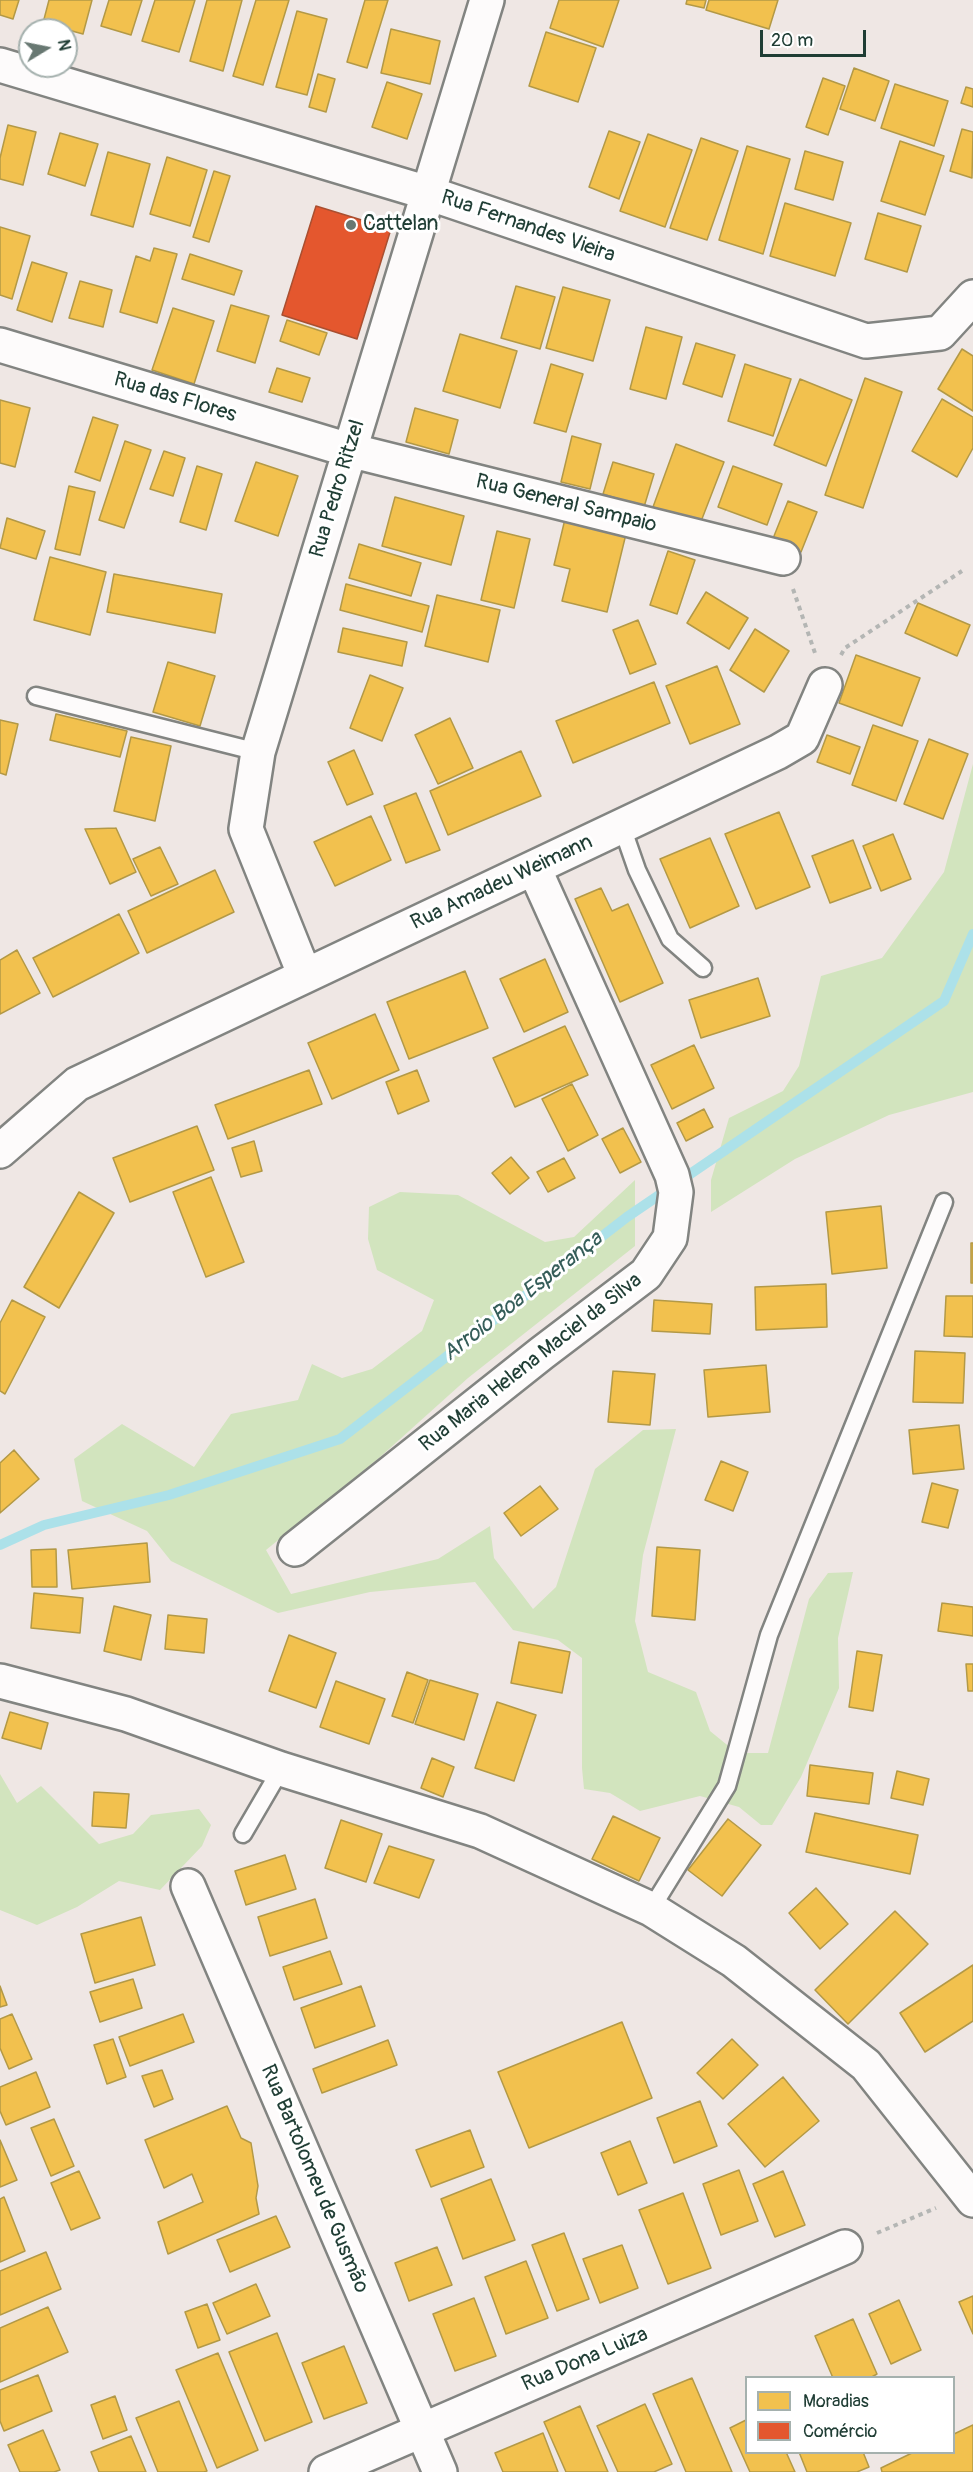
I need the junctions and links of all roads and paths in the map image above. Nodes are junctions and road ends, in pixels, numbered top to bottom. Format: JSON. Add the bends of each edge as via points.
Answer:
{"nodes":[{"id":1,"x":487,"y":0,"type":"edge"},
{"id":2,"x":0,"y":65,"type":"edge"},
{"id":3,"x":428,"y":194,"type":"junction"},
{"id":4,"x":973,"y":297,"type":"edge"},
{"id":5,"x":0,"y":345,"type":"edge"},
{"id":6,"x":349,"y":450,"type":"junction"},
{"id":7,"x":783,"y":558,"type":"joint"},
{"id":8,"x":962,"y":571,"type":"dead end"},
{"id":9,"x":825,"y":685,"type":"junction"},
{"id":10,"x":36,"y":696,"type":"dead end"},
{"id":11,"x":258,"y":752,"type":"junction"},
{"id":12,"x":622,"y":826,"type":"junction"},
{"id":13,"x":534,"y":868,"type":"junction"},
{"id":14,"x":703,"y":968,"type":"dead end"},
{"id":15,"x":305,"y":976,"type":"junction"},
{"id":16,"x":0,"y":1151,"type":"edge"},
{"id":17,"x":944,"y":1202,"type":"dead end"},
{"id":18,"x":295,"y":1549,"type":"dead end"},
{"id":19,"x":0,"y":1681,"type":"edge"},
{"id":20,"x":281,"y":1769,"type":"junction"},
{"id":21,"x":243,"y":1834,"type":"dead end"},
{"id":22,"x":188,"y":1886,"type":"dead end"},
{"id":23,"x":651,"y":1909,"type":"junction"},
{"id":24,"x":971,"y":2196,"type":"edge"},
{"id":25,"x":845,"y":2247,"type":"joint"},
{"id":26,"x":422,"y":2431,"type":"junction"},
{"id":27,"x":326,"y":2472,"type":"edge"},
{"id":28,"x":440,"y":2472,"type":"edge"}],
"edges":[{"from":1,"to":3,"type":"street","name":"Rua Pedro Ritzel"},
{"from":2,"to":3,"type":"street","name":"Rua Fernandes Vieira"},
{"from":3,"to":4,"type":"street","name":"Rua Fernandes Vieira","via":[[866,341],[940,333]]},
{"from":3,"to":6,"type":"street","name":"Rua Pedro Ritzel"},
{"from":5,"to":6,"type":"street","name":"Rua das Flores"},
{"from":6,"to":7,"type":"street","name":"Rua General Sampaio"},
{"from":6,"to":11,"type":"street","name":"Rua Pedro Ritzel"},
{"from":7,"to":9,"type":"path"},
{"from":8,"to":9,"type":"path","via":[[845,648]]},
{"from":9,"to":12,"type":"street","name":"Rua Amadeu Weimann","via":[[802,738]]},
{"from":10,"to":11,"type":"lane"},
{"from":11,"to":15,"type":"street","name":"Rua Pedro Ritzel","via":[[246,829]]},
{"from":12,"to":13,"type":"street","name":"Rua Amadeu Weimann"},
{"from":12,"to":14,"type":"lane","via":[[637,870],[670,939]]},
{"from":13,"to":15,"type":"street","name":"Rua Amadeu Weimann"},
{"from":13,"to":18,"type":"street","name":"Rua Maria Helena Maciel da Silva","via":[[674,1183],[670,1238],[646,1274]]},
{"from":15,"to":16,"type":"street","name":"Rua Amadeu Weimann","via":[[77,1084]]},
{"from":17,"to":23,"type":"lane","via":[[769,1635],[727,1786]]},
{"from":19,"to":20,"type":"street","via":[[126,1714]]},
{"from":20,"to":21,"type":"lane"},
{"from":20,"to":23,"type":"street","via":[[480,1831]]},
{"from":22,"to":26,"type":"street","name":"Rua Bartolomeu de Gusmão"},
{"from":23,"to":24,"type":"street","via":[[734,1961],[866,2065]]},
{"from":24,"to":25,"type":"path"},
{"from":25,"to":26,"type":"street","name":"Rua Dona Luiza"},
{"from":26,"to":27,"type":"street","name":"Rua Dona Luiza"},
{"from":26,"to":28,"type":"street","name":"Rua Bartolomeu de Gusmão"}]}
